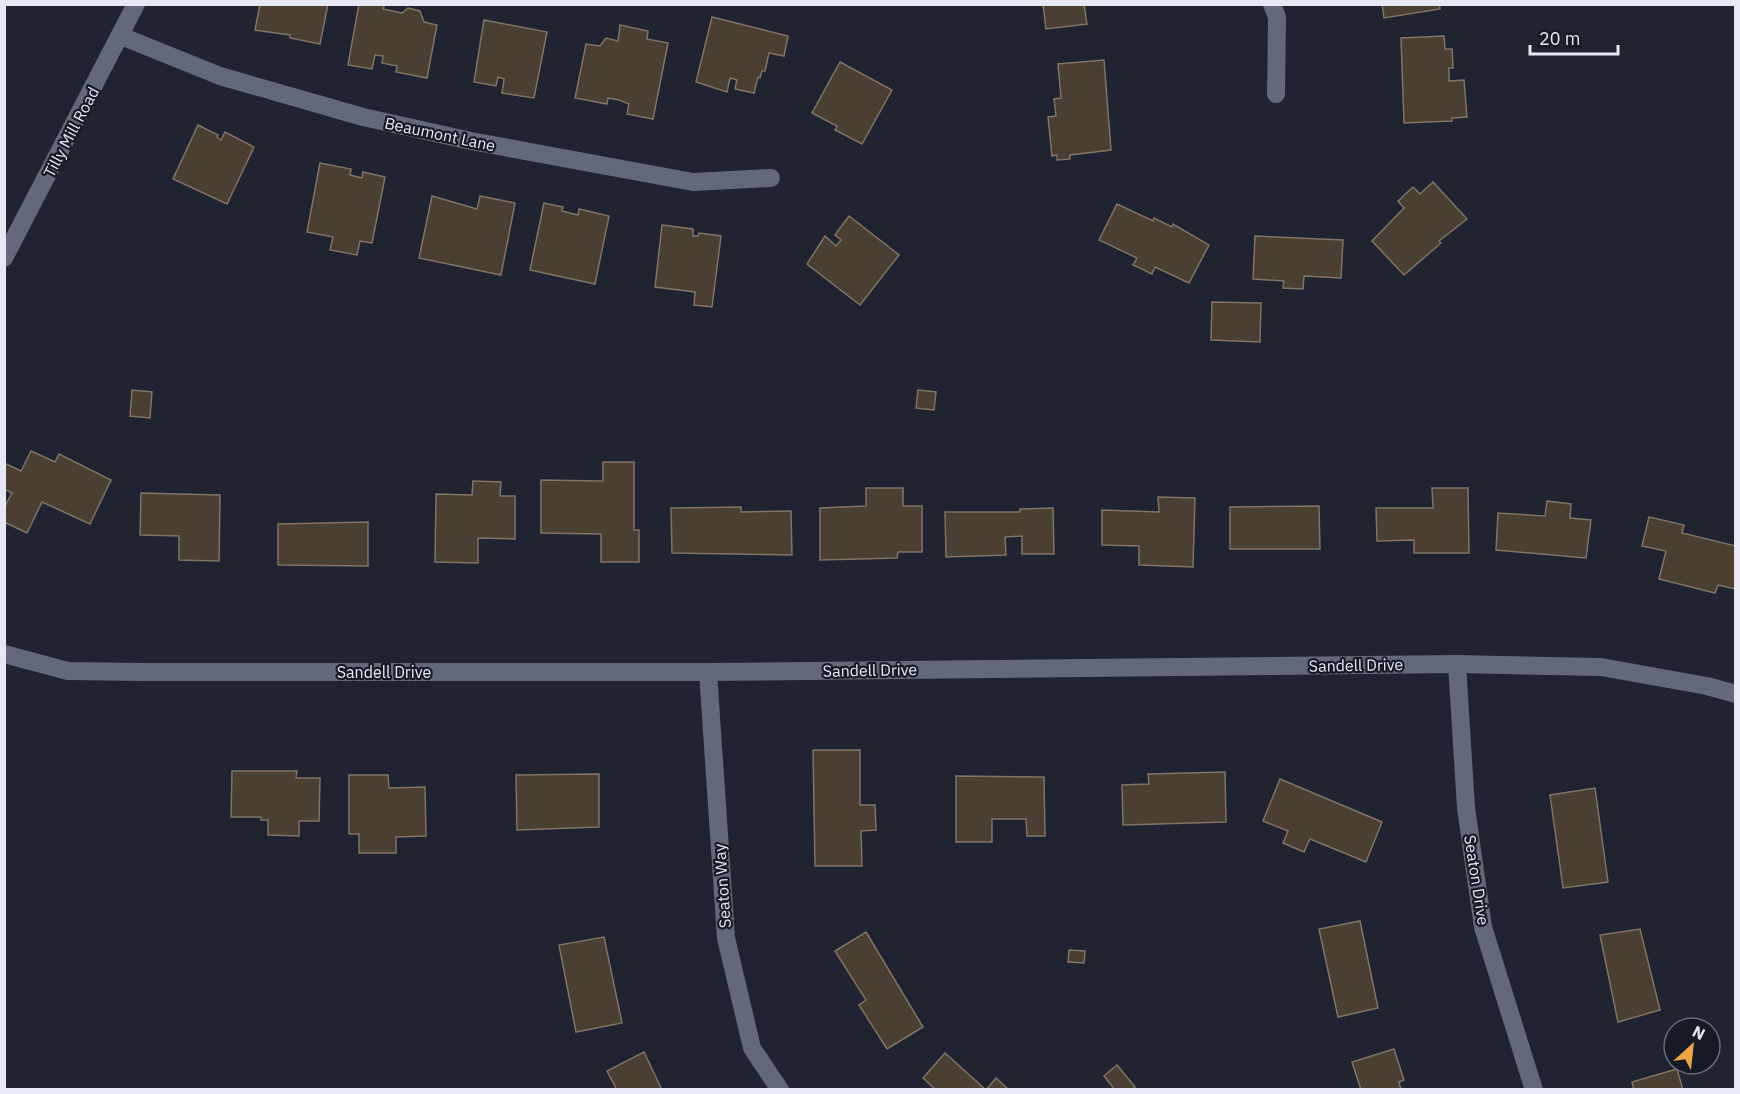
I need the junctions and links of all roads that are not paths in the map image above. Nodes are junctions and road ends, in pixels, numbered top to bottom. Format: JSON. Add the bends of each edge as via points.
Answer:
{"nodes":[{"id":1,"x":136,"y":4,"type":"edge"},
{"id":2,"x":1272,"y":4,"type":"edge"},
{"id":3,"x":121,"y":36,"type":"junction"},
{"id":4,"x":1276,"y":94,"type":"dead end"},
{"id":5,"x":771,"y":178,"type":"dead end"},
{"id":6,"x":4,"y":258,"type":"edge"},
{"id":7,"x":4,"y":654,"type":"edge"},
{"id":8,"x":1456,"y":664,"type":"junction"},
{"id":9,"x":708,"y":672,"type":"junction"},
{"id":10,"x":1736,"y":694,"type":"edge"},
{"id":11,"x":780,"y":1089,"type":"edge"},
{"id":12,"x":1534,"y":1089,"type":"edge"}],
"edges":[{"from":1,"to":3,"type":"street","name":"Tilly Mill Road"},
{"from":2,"to":4,"type":"street","via":[[1277,17]]},
{"from":3,"to":5,"type":"street","name":"Beaumont Lane","via":[[231,79],[363,117],[471,141],[693,182]]},
{"from":3,"to":6,"type":"street","name":"Tilly Mill Road"},
{"from":7,"to":9,"type":"street","name":"Sandell Drive","via":[[68,671]]},
{"from":8,"to":9,"type":"street","name":"Sandell Drive"},
{"from":8,"to":10,"type":"street","name":"Sandell Drive","via":[[1601,667]]},
{"from":8,"to":12,"type":"street","name":"Seaton Drive","via":[[1466,808],[1483,927]]},
{"from":9,"to":11,"type":"street","name":"Seaton Way","via":[[726,938],[752,1047]]}]}
